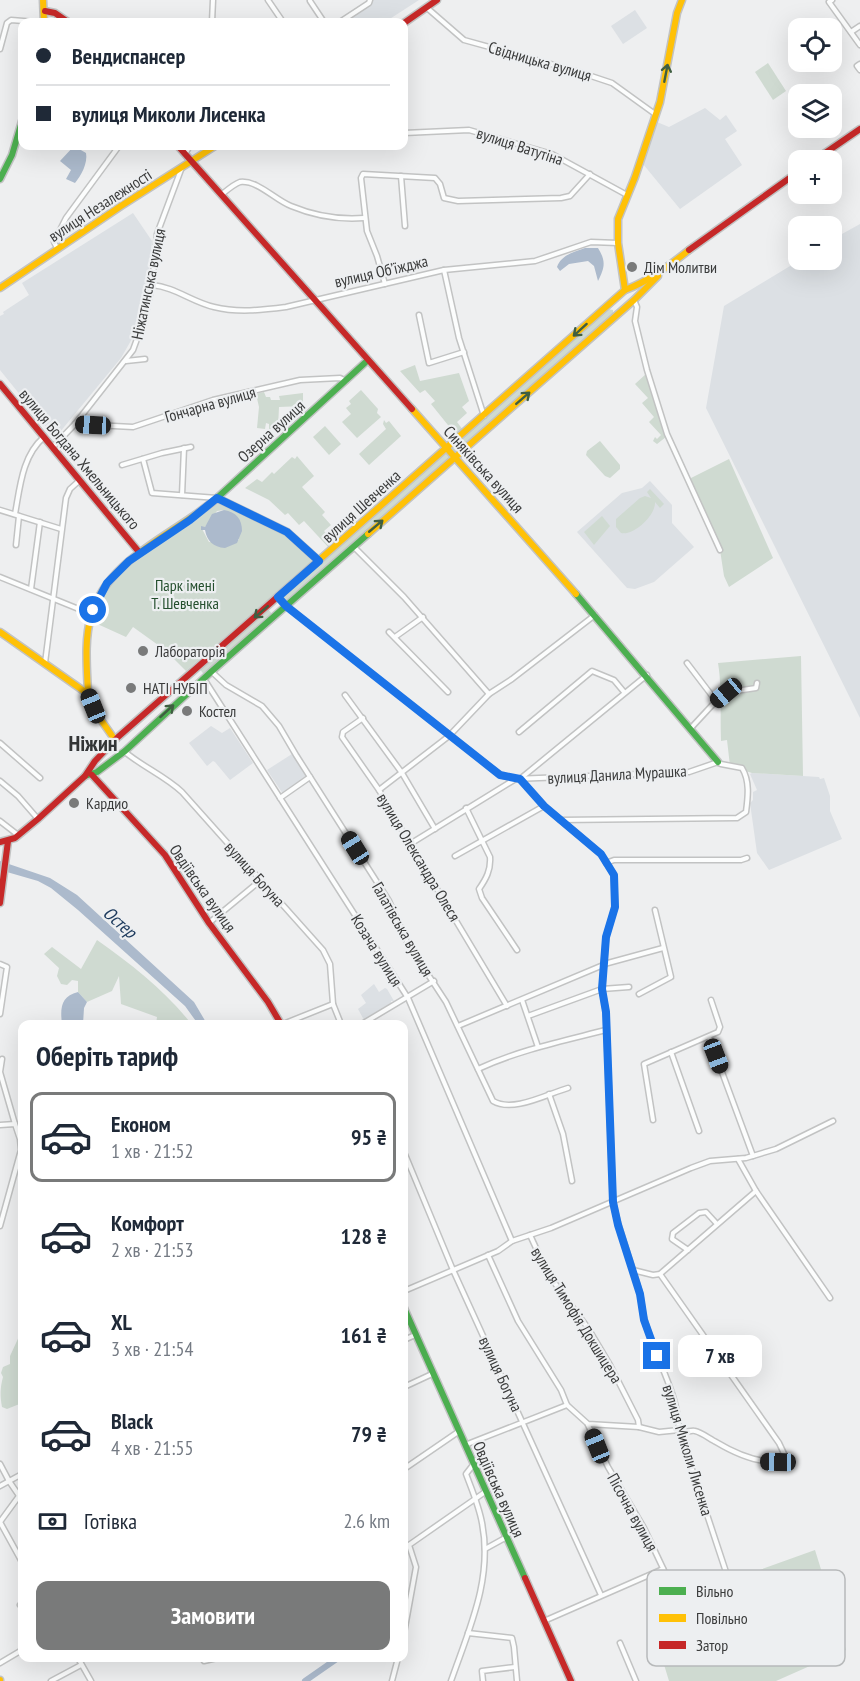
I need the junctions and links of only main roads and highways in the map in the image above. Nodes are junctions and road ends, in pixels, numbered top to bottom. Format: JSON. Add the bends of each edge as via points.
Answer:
{"nodes":[{"id":1,"x":43,"y":0,"type":"edge"},
{"id":2,"x":437,"y":0,"type":"edge"},
{"id":3,"x":682,"y":0,"type":"edge"},
{"id":4,"x":45,"y":11,"type":"junction"},
{"id":5,"x":44,"y":18,"type":"edge"},
{"id":6,"x":62,"y":18,"type":"edge"},
{"id":7,"x":408,"y":19,"type":"edge"},
{"id":8,"x":860,"y":129,"type":"edge"},
{"id":9,"x":18,"y":135,"type":"edge"},
{"id":10,"x":182,"y":150,"type":"edge"},
{"id":11,"x":209,"y":150,"type":"edge"},
{"id":12,"x":830,"y":150,"type":"edge"},
{"id":13,"x":192,"y":161,"type":"junction"},
{"id":14,"x":0,"y":179,"type":"edge"},
{"id":15,"x":788,"y":179,"type":"edge"},
{"id":16,"x":664,"y":269,"type":"junction"},
{"id":17,"x":0,"y":288,"type":"edge"},
{"id":18,"x":627,"y":289,"type":"junction"},
{"id":19,"x":633,"y":300,"type":"junction"},
{"id":20,"x":368,"y":360,"type":"junction"},
{"id":21,"x":1,"y":387,"type":"edge"},
{"id":22,"x":446,"y":449,"type":"junction"},
{"id":23,"x":454,"y":458,"type":"junction"},
{"id":24,"x":217,"y":498,"type":"junction"},
{"id":25,"x":139,"y":552,"type":"junction"},
{"id":26,"x":319,"y":561,"type":"junction"},
{"id":27,"x":278,"y":597,"type":"junction"},
{"id":28,"x":286,"y":606,"type":"junction"},
{"id":29,"x":0,"y":632,"type":"edge"},
{"id":30,"x":196,"y":669,"type":"junction"},
{"id":31,"x":204,"y":679,"type":"junction"},
{"id":32,"x":88,"y":694,"type":"junction"},
{"id":33,"x":115,"y":740,"type":"junction"},
{"id":34,"x":124,"y":751,"type":"junction"},
{"id":35,"x":718,"y":762,"type":"road end"},
{"id":36,"x":88,"y":774,"type":"junction"},
{"id":37,"x":8,"y":841,"type":"junction"},
{"id":38,"x":0,"y":842,"type":"edge"},
{"id":39,"x":0,"y":903,"type":"edge"},
{"id":40,"x":279,"y":1020,"type":"edge"},
{"id":41,"x":408,"y":1318,"type":"edge"},
{"id":42,"x":571,"y":1681,"type":"edge"}],
"edges":[{"from":1,"to":4,"type":"main road"},
{"from":2,"to":7,"type":"main road"},
{"from":18,"to":3,"type":"main road","one_way":true,"via":[[618,243],[618,219],[655,114]]},
{"from":4,"to":5,"type":"main road"},
{"from":4,"to":6,"type":"main road"},
{"from":8,"to":12,"type":"main road"},
{"from":9,"to":14,"type":"main road"},
{"from":10,"to":13,"type":"main road","name":"Синяківська вулиця"},
{"from":11,"to":13,"type":"main road","name":"вулиця Незалежності"},
{"from":13,"to":17,"type":"main road","name":"вулиця Незалежності"},
{"from":13,"to":20,"type":"main road","name":"Синяківська вулиця"},
{"from":15,"to":16,"type":"main road","name":"вулиця Шевченка"},
{"from":16,"to":18,"type":"main road","name":"вулиця Шевченка"},
{"from":16,"to":19,"type":"main road","name":"вулиця Шевченка"},
{"from":18,"to":19,"type":"main road","via":[[635,290]]},
{"from":18,"to":19,"type":"main road","via":[[624,298]]},
{"from":18,"to":22,"type":"main road","name":"вулиця Шевченка","one_way":true},
{"from":23,"to":19,"type":"main road","name":"вулиця Шевченка","one_way":true},
{"from":20,"to":22,"type":"main road","name":"Синяківська вулиця"},
{"from":20,"to":24,"type":"main road","name":"Озерна вулиця"},
{"from":21,"to":25,"type":"main road","name":"вулиця Богдана Хмельницького"},
{"from":22,"to":23,"type":"main road","name":"Синяківська вулиця"},
{"from":22,"to":26,"type":"main road","name":"вулиця Шевченка"},
{"from":28,"to":23,"type":"main road","name":"вулиця Шевченка","one_way":true},
{"from":23,"to":35,"type":"main road","name":"Синяківська вулиця","via":[[595,615]]},
{"from":24,"to":25,"type":"main road","name":"Озерна вулиця"},
{"from":24,"to":26,"type":"main road","via":[[287,532]]},
{"from":25,"to":32,"type":"main road","name":"Озерна вулиця","via":[[107,583],[91,614],[86,652]]},
{"from":26,"to":27,"type":"main road","name":"вулиця Шевченка"},
{"from":27,"to":28,"type":"main road"},
{"from":27,"to":30,"type":"main road","name":"вулиця Шевченка","one_way":true},
{"from":28,"to":31,"type":"main road","name":"вулиця Шевченка"},
{"from":29,"to":32,"type":"main road"},
{"from":30,"to":31,"type":"main road"},
{"from":30,"to":33,"type":"main road","name":"вулиця Шевченка"},
{"from":34,"to":31,"type":"main road","name":"вулиця Шевченка","one_way":true},
{"from":32,"to":33,"type":"main road"},
{"from":33,"to":34,"type":"main road"},
{"from":33,"to":36,"type":"main road","name":"вулиця Шевченка"},
{"from":34,"to":36,"type":"main road","name":"вулиця Шевченка"},
{"from":36,"to":37,"type":"main road"},
{"from":36,"to":40,"type":"main road","name":"Овдіївська вулиця","via":[[160,849]]},
{"from":37,"to":38,"type":"main road"},
{"from":37,"to":39,"type":"main road"},
{"from":41,"to":42,"type":"main road","name":"Овдіївська вулиця"}]}
